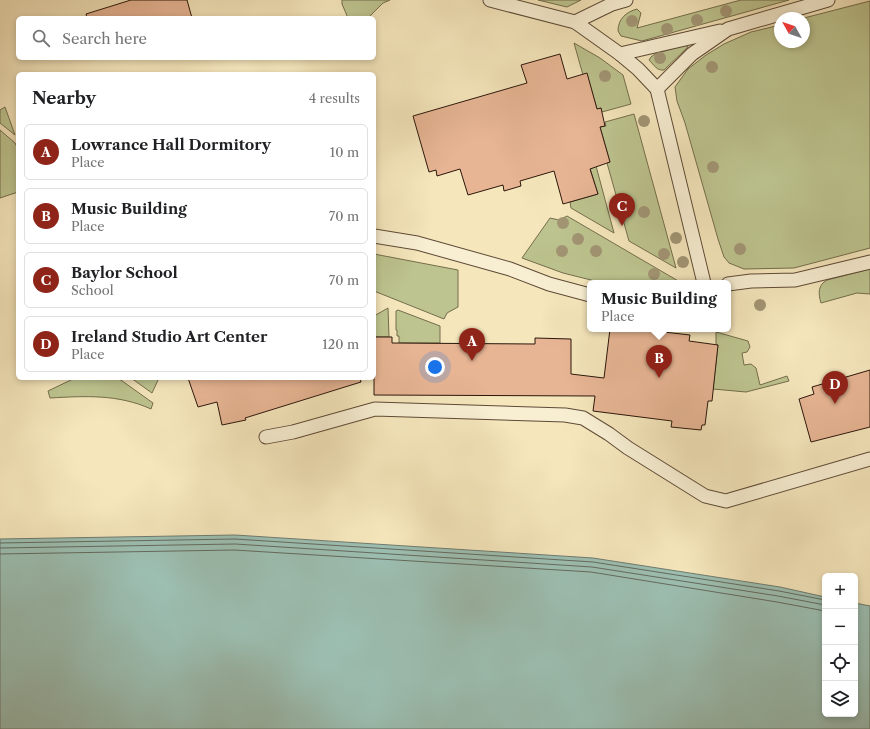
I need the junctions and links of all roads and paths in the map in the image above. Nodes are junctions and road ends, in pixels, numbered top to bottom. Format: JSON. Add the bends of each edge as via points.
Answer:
{"nodes":[{"id":1,"x":490,"y":0,"type":"edge"},
{"id":2,"x":626,"y":0,"type":"edge"},
{"id":3,"x":828,"y":0,"type":"edge"},
{"id":4,"x":575,"y":22,"type":"junction"},
{"id":5,"x":728,"y":29,"type":"junction"},
{"id":6,"x":620,"y":54,"type":"junction"},
{"id":7,"x":657,"y":89,"type":"junction"},
{"id":8,"x":376,"y":236,"type":"edge"},
{"id":9,"x":870,"y":262,"type":"edge"},
{"id":10,"x":703,"y":280,"type":"edge"},
{"id":11,"x":731,"y":284,"type":"edge"},
{"id":12,"x":587,"y":295,"type":"edge"},
{"id":13,"x":266,"y":436,"type":"dead end"},
{"id":14,"x":870,"y":460,"type":"edge"}],
"edges":[{"from":1,"to":4,"type":"lane"},
{"from":2,"to":4,"type":"lane"},
{"from":3,"to":5,"type":"lane"},
{"from":4,"to":6,"type":"lane"},
{"from":5,"to":6,"type":"lane"},
{"from":5,"to":7,"type":"lane","via":[[692,54]]},
{"from":6,"to":7,"type":"lane"},
{"from":7,"to":10,"type":"lane"},
{"from":8,"to":12,"type":"lane","via":[[416,243],[510,269]]},
{"from":9,"to":11,"type":"lane","via":[[795,280]]},
{"from":13,"to":14,"type":"lane","via":[[293,432],[375,409],[565,415],[583,418],[705,496],[726,501]]}]}
